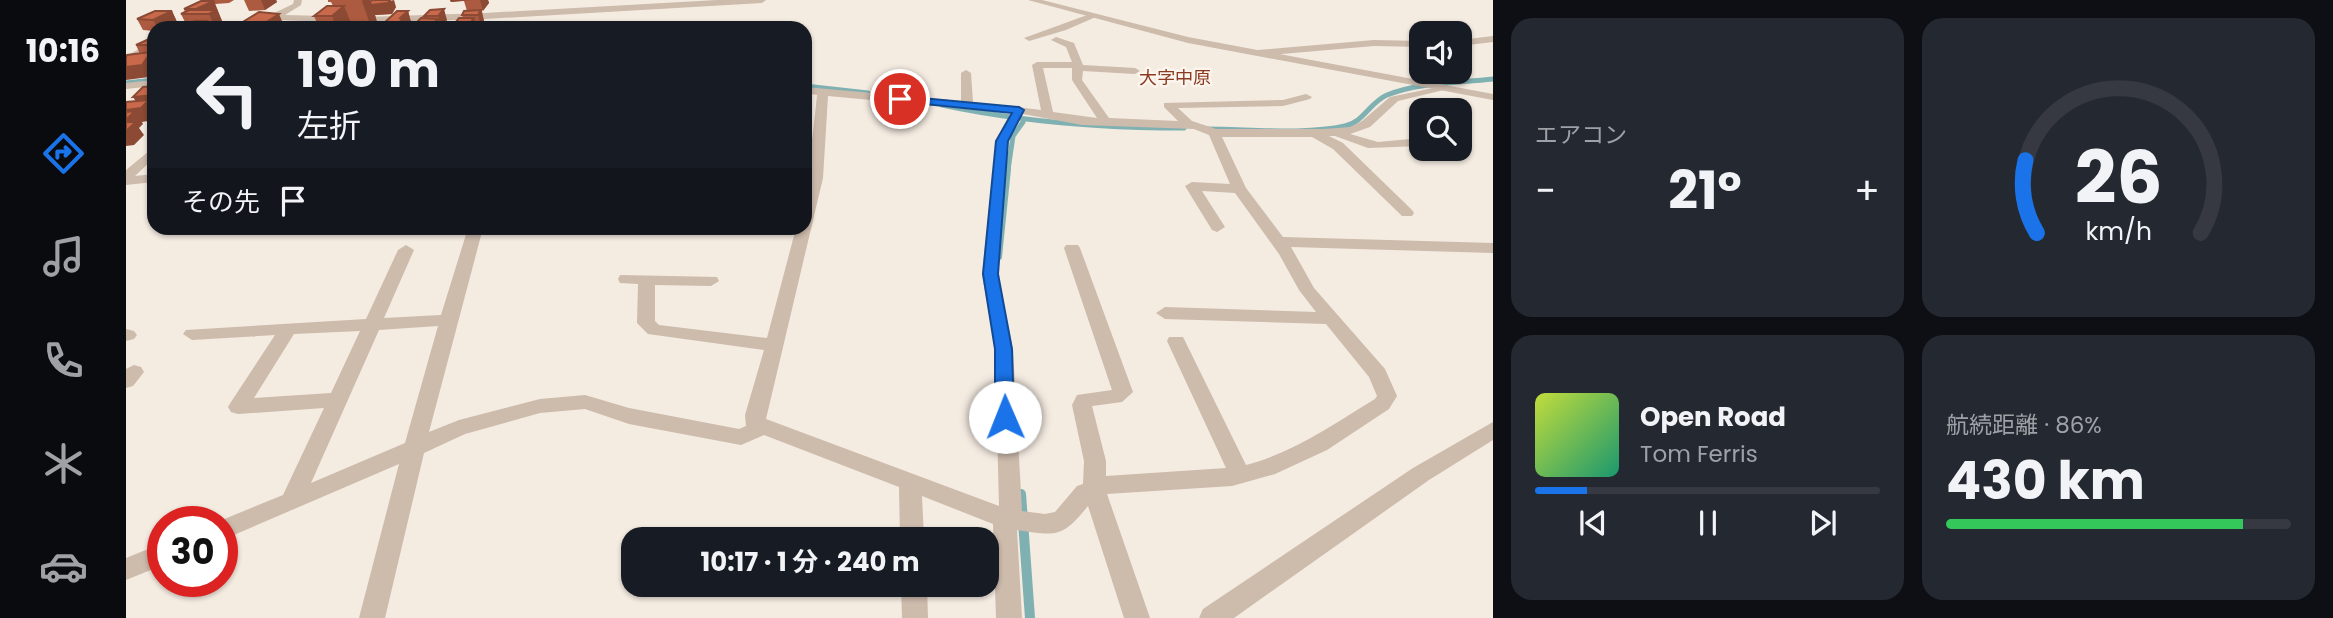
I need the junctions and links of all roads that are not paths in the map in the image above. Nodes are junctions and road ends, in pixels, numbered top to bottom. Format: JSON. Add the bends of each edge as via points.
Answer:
{"nodes":[{"id":1,"x":298,"y":0,"type":"edge"},
{"id":2,"x":762,"y":0,"type":"edge"},
{"id":3,"x":1032,"y":0,"type":"edge"},
{"id":4,"x":509,"y":5,"type":"dead end"},
{"id":5,"x":500,"y":16,"type":"junction"},
{"id":6,"x":1093,"y":16,"type":"junction"},
{"id":7,"x":275,"y":17,"type":"junction"},
{"id":8,"x":463,"y":17,"type":"junction"},
{"id":9,"x":429,"y":18,"type":"junction"},
{"id":10,"x":259,"y":21,"type":"edge"},
{"id":11,"x":426,"y":21,"type":"edge"},
{"id":12,"x":460,"y":21,"type":"edge"},
{"id":13,"x":495,"y":21,"type":"edge"},
{"id":14,"x":1029,"y":38,"type":"dead end"},
{"id":15,"x":1493,"y":39,"type":"edge"},
{"id":16,"x":1056,"y":40,"type":"dead end"},
{"id":17,"x":1472,"y":42,"type":"edge"},
{"id":18,"x":1409,"y":44,"type":"edge"},
{"id":19,"x":147,"y":48,"type":"edge"},
{"id":20,"x":1258,"y":53,"type":"junction"},
{"id":21,"x":126,"y":60,"type":"edge"},
{"id":22,"x":1078,"y":66,"type":"junction"},
{"id":23,"x":1135,"y":71,"type":"dead end"},
{"id":24,"x":966,"y":73,"type":"dead end"},
{"id":25,"x":147,"y":84,"type":"edge"},
{"id":26,"x":126,"y":86,"type":"edge"},
{"id":27,"x":1444,"y":87,"type":"junction"},
{"id":28,"x":812,"y":91,"type":"edge"},
{"id":29,"x":823,"y":92,"type":"junction"},
{"id":30,"x":1306,"y":97,"type":"dead end"},
{"id":31,"x":1493,"y":97,"type":"edge"},
{"id":32,"x":967,"y":106,"type":"junction"},
{"id":33,"x":1019,"y":110,"type":"junction"},
{"id":34,"x":1048,"y":115,"type":"junction"},
{"id":35,"x":1106,"y":123,"type":"junction"},
{"id":36,"x":1189,"y":125,"type":"junction"},
{"id":37,"x":1214,"y":133,"type":"junction"},
{"id":38,"x":1312,"y":133,"type":"junction"},
{"id":39,"x":1339,"y":133,"type":"junction"},
{"id":40,"x":1409,"y":143,"type":"edge"},
{"id":41,"x":147,"y":157,"type":"edge"},
{"id":42,"x":147,"y":178,"type":"edge"},
{"id":43,"x":126,"y":179,"type":"edge"},
{"id":44,"x":1239,"y":189,"type":"junction"},
{"id":45,"x":812,"y":194,"type":"edge"},
{"id":46,"x":1407,"y":213,"type":"dead end"},
{"id":47,"x":1217,"y":227,"type":"dead end"},
{"id":48,"x":474,"y":235,"type":"edge"},
{"id":49,"x":801,"y":235,"type":"edge"},
{"id":50,"x":1279,"y":242,"type":"junction"},
{"id":51,"x":1072,"y":248,"type":"dead end"},
{"id":52,"x":1493,"y":248,"type":"edge"},
{"id":53,"x":406,"y":250,"type":"dead end"},
{"id":54,"x":626,"y":279,"type":"dead end"},
{"id":55,"x":648,"y":279,"type":"junction"},
{"id":56,"x":711,"y":281,"type":"dead end"},
{"id":57,"x":1165,"y":313,"type":"dead end"},
{"id":58,"x":1330,"y":318,"type":"junction"},
{"id":59,"x":447,"y":320,"type":"junction"},
{"id":60,"x":373,"y":324,"type":"junction"},
{"id":61,"x":288,"y":328,"type":"junction"},
{"id":62,"x":191,"y":334,"type":"dead end"},
{"id":63,"x":1176,"y":341,"type":"dead end"},
{"id":64,"x":776,"y":345,"type":"junction"},
{"id":65,"x":337,"y":400,"type":"junction"},
{"id":66,"x":761,"y":428,"type":"junction"},
{"id":67,"x":1493,"y":430,"type":"edge"},
{"id":68,"x":414,"y":448,"type":"junction"},
{"id":69,"x":1240,"y":475,"type":"junction"},
{"id":70,"x":910,"y":484,"type":"junction"},
{"id":71,"x":1094,"y":488,"type":"junction"},
{"id":72,"x":291,"y":502,"type":"junction"},
{"id":73,"x":1013,"y":519,"type":"junction"},
{"id":74,"x":238,"y":524,"type":"edge"},
{"id":75,"x":912,"y":527,"type":"edge"},
{"id":76,"x":147,"y":560,"type":"edge"},
{"id":77,"x":126,"y":569,"type":"edge"},
{"id":78,"x":914,"y":597,"type":"edge"},
{"id":79,"x":372,"y":618,"type":"edge"},
{"id":80,"x":915,"y":618,"type":"edge"},
{"id":81,"x":1009,"y":618,"type":"edge"},
{"id":82,"x":1137,"y":618,"type":"edge"},
{"id":83,"x":1212,"y":618,"type":"edge"}],
"edges":[{"from":1,"to":7,"type":"street"},
{"from":2,"to":5,"type":"street"},
{"from":3,"to":6,"type":"street"},
{"from":4,"to":5,"type":"street"},
{"from":5,"to":8,"type":"street"},
{"from":5,"to":13,"type":"street"},
{"from":6,"to":14,"type":"street"},
{"from":6,"to":20,"type":"street"},
{"from":7,"to":9,"type":"street"},
{"from":7,"to":10,"type":"street"},
{"from":8,"to":9,"type":"street"},
{"from":8,"to":12,"type":"street"},
{"from":9,"to":11,"type":"street"},
{"from":15,"to":17,"type":"street"},
{"from":16,"to":22,"type":"street","via":[[1070,45]]},
{"from":18,"to":20,"type":"street"},
{"from":19,"to":21,"type":"street"},
{"from":20,"to":27,"type":"street"},
{"from":22,"to":23,"type":"street"},
{"from":22,"to":34,"type":"street","via":[[1037,65]]},
{"from":22,"to":35,"type":"street","via":[[1078,82]]},
{"from":24,"to":32,"type":"street"},
{"from":25,"to":26,"type":"street"},
{"from":27,"to":31,"type":"street"},
{"from":27,"to":39,"type":"street","via":[[1394,99],[1362,127]]},
{"from":28,"to":29,"type":"street"},
{"from":29,"to":32,"type":"street"},
{"from":29,"to":45,"type":"street"},
{"from":30,"to":36,"type":"street","via":[[1283,103],[1168,105]]},
{"from":32,"to":33,"type":"street"},
{"from":33,"to":34,"type":"street"},
{"from":33,"to":73,"type":"street","via":[[1002,141],[990,274],[1004,349]]},
{"from":34,"to":35,"type":"street"},
{"from":35,"to":36,"type":"street"},
{"from":36,"to":37,"type":"street"},
{"from":37,"to":38,"type":"street"},
{"from":37,"to":44,"type":"street"},
{"from":38,"to":39,"type":"street"},
{"from":38,"to":46,"type":"street","via":[[1338,146]]},
{"from":39,"to":40,"type":"street","via":[[1368,146]]},
{"from":41,"to":43,"type":"street"},
{"from":42,"to":43,"type":"street"},
{"from":44,"to":47,"type":"street","via":[[1192,186]]},
{"from":44,"to":50,"type":"street"},
{"from":48,"to":59,"type":"street"},
{"from":49,"to":64,"type":"street"},
{"from":50,"to":52,"type":"street"},
{"from":50,"to":58,"type":"street","via":[[1298,277]]},
{"from":51,"to":71,"type":"street","via":[[1123,392],[1082,402],[1095,461]]},
{"from":53,"to":60,"type":"street"},
{"from":54,"to":55,"type":"street"},
{"from":55,"to":56,"type":"street"},
{"from":55,"to":64,"type":"street","via":[[646,323],[654,330]]},
{"from":57,"to":58,"type":"street"},
{"from":58,"to":69,"type":"street","via":[[1378,374],[1384,400],[1309,449]]},
{"from":59,"to":60,"type":"street"},
{"from":59,"to":68,"type":"street"},
{"from":60,"to":61,"type":"street"},
{"from":60,"to":65,"type":"street"},
{"from":61,"to":62,"type":"street"},
{"from":61,"to":65,"type":"street","via":[[238,407]]},
{"from":63,"to":69,"type":"street"},
{"from":64,"to":66,"type":"street","via":[[755,415]]},
{"from":65,"to":72,"type":"street"},
{"from":66,"to":68,"type":"street","via":[[750,435],[732,436],[572,402],[495,416]]},
{"from":66,"to":70,"type":"street"},
{"from":67,"to":83,"type":"street","via":[[1420,474]]},
{"from":68,"to":72,"type":"street"},
{"from":68,"to":79,"type":"street"},
{"from":69,"to":71,"type":"street"},
{"from":70,"to":73,"type":"street"},
{"from":70,"to":75,"type":"street"},
{"from":71,"to":73,"type":"street","via":[[1062,521],[1045,524]]},
{"from":71,"to":82,"type":"street"},
{"from":72,"to":74,"type":"street"},
{"from":73,"to":81,"type":"street"},
{"from":76,"to":77,"type":"street"},
{"from":78,"to":80,"type":"street"}]}
